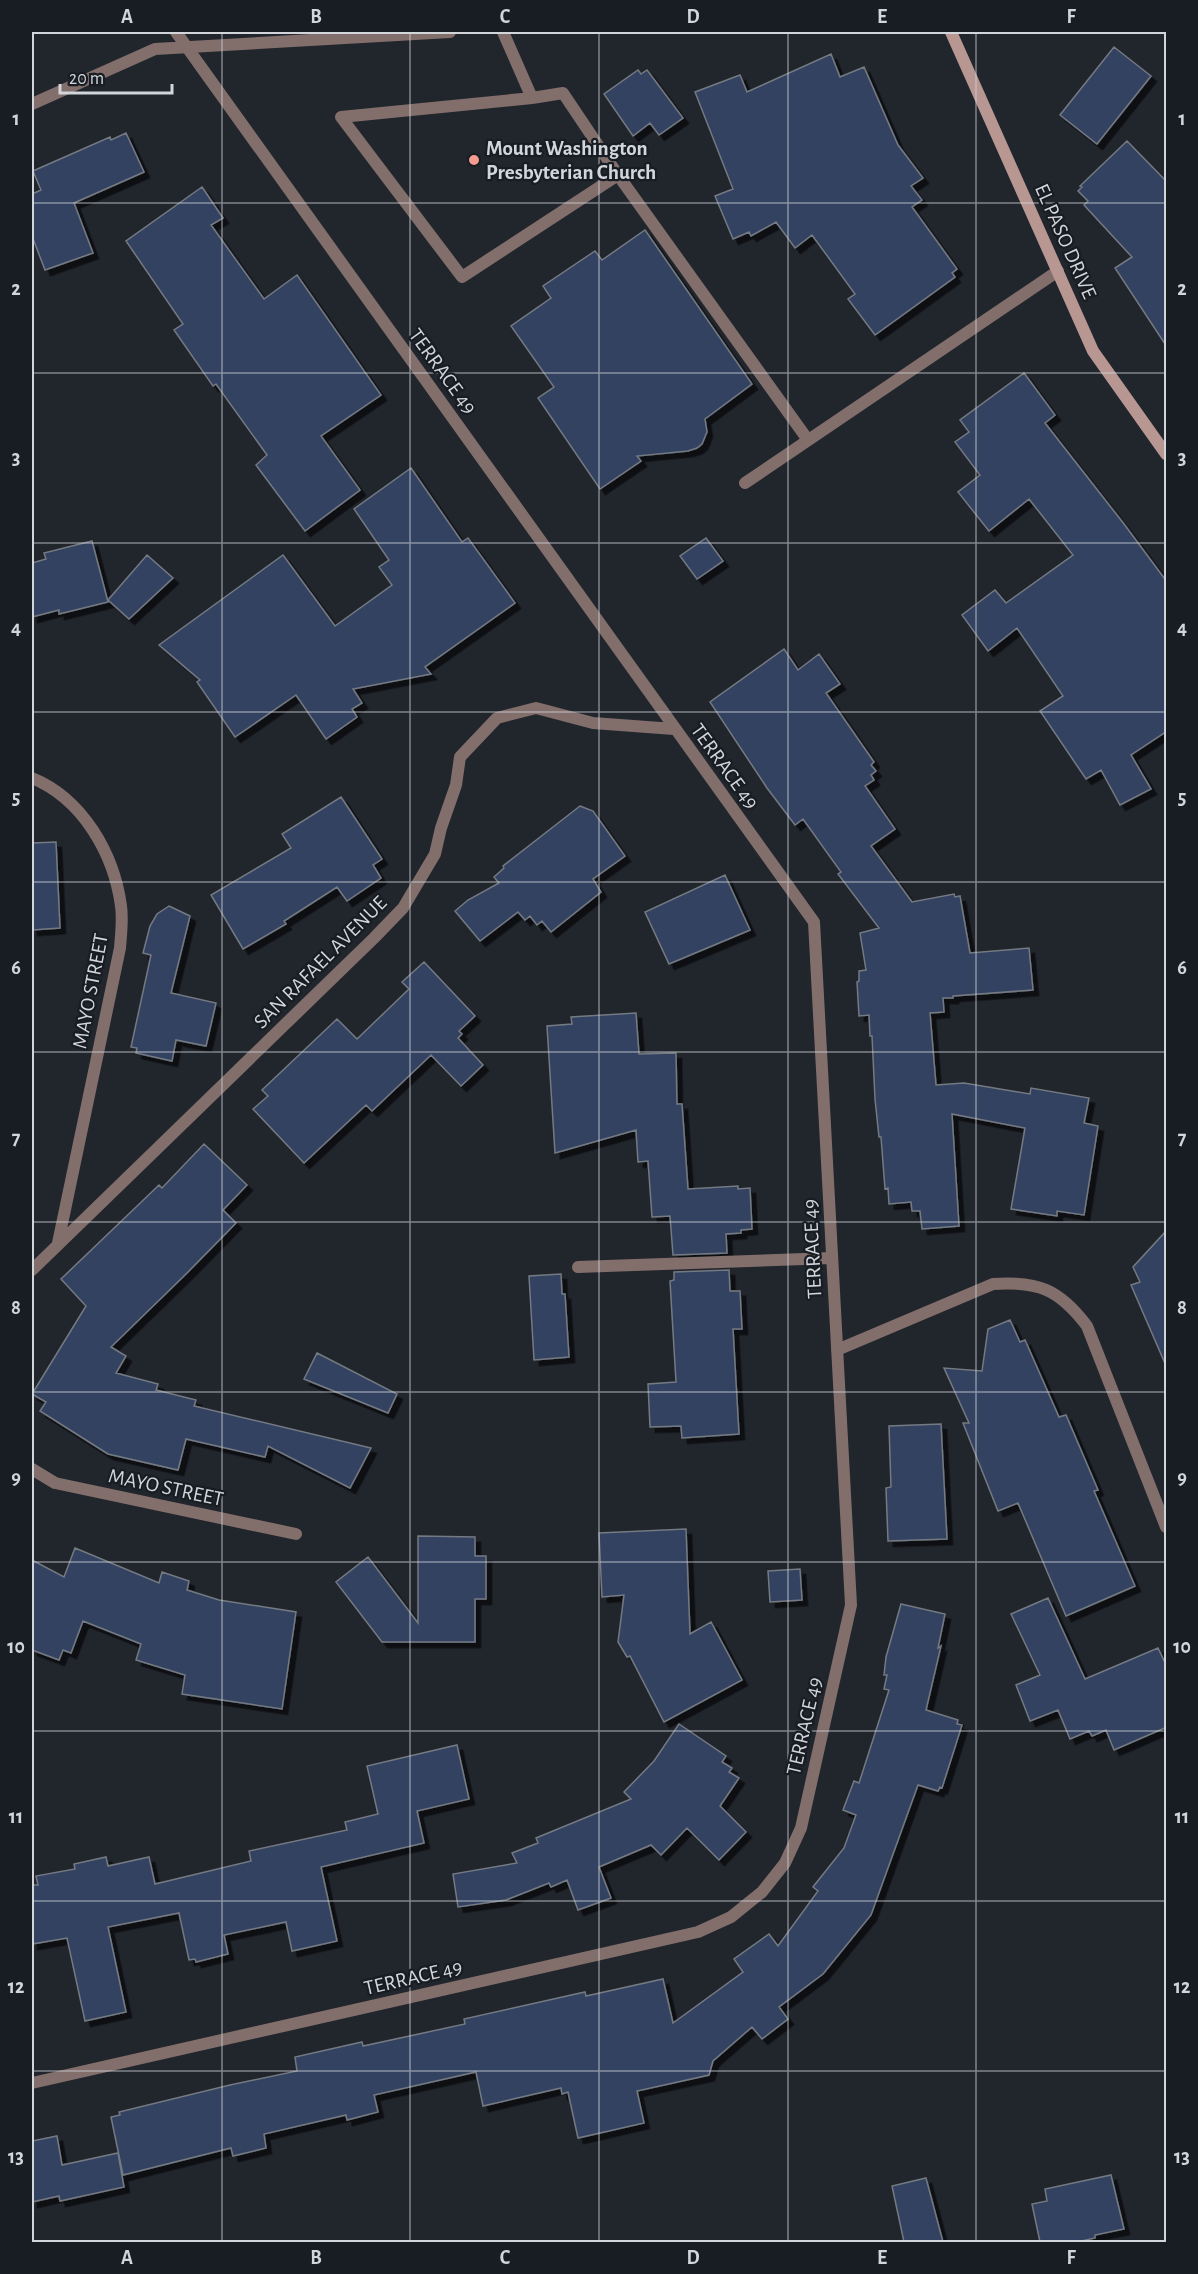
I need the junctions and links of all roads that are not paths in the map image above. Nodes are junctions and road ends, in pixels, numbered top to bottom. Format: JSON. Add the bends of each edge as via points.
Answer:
{"nodes":[{"id":1,"x":176,"y":32,"type":"edge"},
{"id":2,"x":450,"y":32,"type":"edge"},
{"id":3,"x":503,"y":32,"type":"edge"},
{"id":4,"x":951,"y":32,"type":"edge"},
{"id":5,"x":187,"y":47,"type":"junction"},
{"id":6,"x":532,"y":98,"type":"junction"},
{"id":7,"x":32,"y":104,"type":"edge"},
{"id":8,"x":618,"y":175,"type":"junction"},
{"id":9,"x":1058,"y":271,"type":"junction"},
{"id":10,"x":808,"y":440,"type":"junction"},
{"id":11,"x":1167,"y":454,"type":"edge"},
{"id":12,"x":745,"y":483,"type":"dead end"},
{"id":13,"x":674,"y":729,"type":"junction"},
{"id":14,"x":32,"y":778,"type":"edge"},
{"id":15,"x":58,"y":1243,"type":"junction"},
{"id":16,"x":832,"y":1258,"type":"junction"},
{"id":17,"x":578,"y":1267,"type":"dead end"},
{"id":18,"x":32,"y":1270,"type":"edge"},
{"id":19,"x":837,"y":1350,"type":"junction"},
{"id":20,"x":32,"y":1469,"type":"edge"},
{"id":21,"x":1167,"y":1527,"type":"edge"},
{"id":22,"x":296,"y":1534,"type":"dead end"},
{"id":23,"x":32,"y":2083,"type":"edge"}],
"edges":[{"from":1,"to":5,"type":"street","name":"TERRACE 49"},
{"from":2,"to":5,"type":"street"},
{"from":3,"to":6,"type":"street"},
{"from":4,"to":9,"type":"street","name":"EL PASO DRIVE"},
{"from":5,"to":7,"type":"street","via":[[155,50]]},
{"from":5,"to":13,"type":"street","name":"TERRACE 49"},
{"from":6,"to":8,"type":"street","via":[[562,93]]},
{"from":6,"to":8,"type":"street","via":[[341,117],[462,277]]},
{"from":8,"to":10,"type":"street"},
{"from":9,"to":10,"type":"street"},
{"from":9,"to":11,"type":"street","name":"EL PASO DRIVE","via":[[1093,351]]},
{"from":10,"to":12,"type":"street"},
{"from":13,"to":15,"type":"street","name":"SAN RAFAEL AVENUE","via":[[593,723],[536,708],[497,718],[460,757],[456,785],[435,854],[403,908]]},
{"from":13,"to":16,"type":"street","name":"TERRACE 49","via":[[814,922]]},
{"from":14,"to":15,"type":"street","name":"MAYO STREET","via":[[69,802],[95,832],[115,873],[122,908],[120,948]]},
{"from":15,"to":18,"type":"street","name":"SAN RAFAEL AVENUE"},
{"from":16,"to":17,"type":"street"},
{"from":16,"to":19,"type":"street","name":"TERRACE 49"},
{"from":19,"to":21,"type":"street","via":[[993,1284],[1020,1282],[1047,1289],[1071,1306],[1087,1326]]},
{"from":19,"to":23,"type":"street","name":"TERRACE 49","via":[[851,1605],[801,1827],[785,1863],[762,1892],[731,1917],[698,1932]]},
{"from":20,"to":22,"type":"street","name":"MAYO STREET","via":[[55,1483]]}]}
